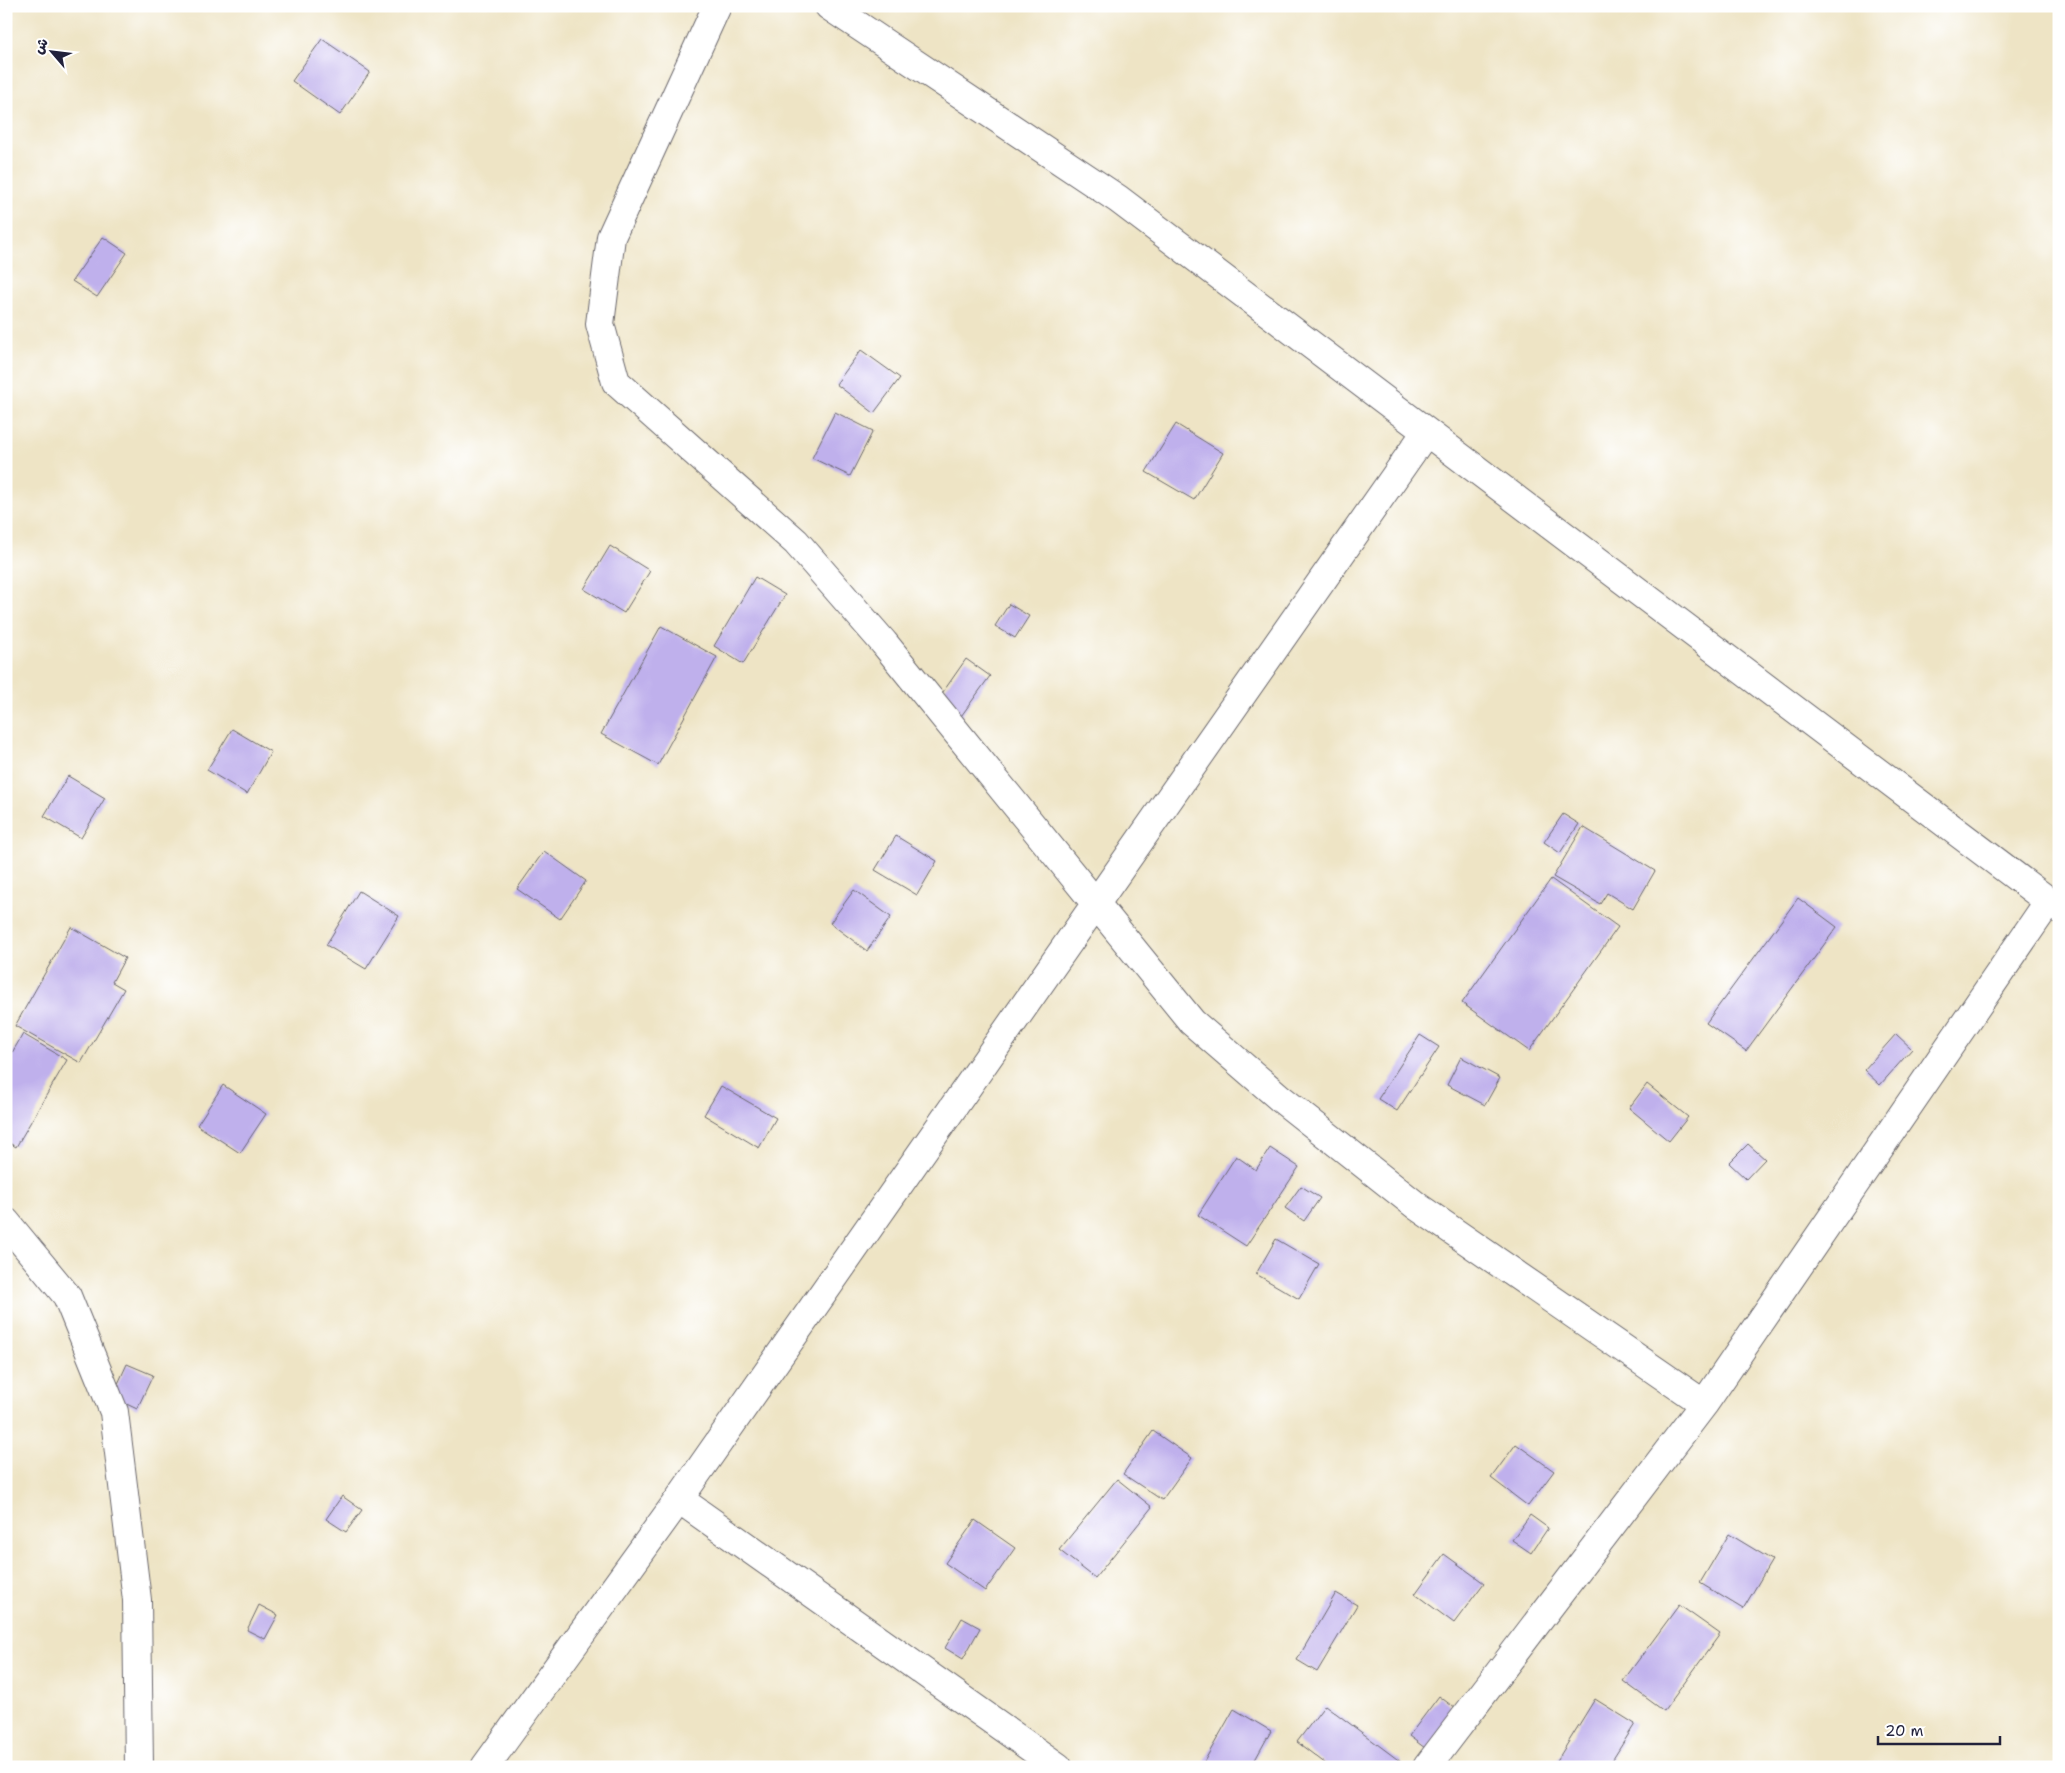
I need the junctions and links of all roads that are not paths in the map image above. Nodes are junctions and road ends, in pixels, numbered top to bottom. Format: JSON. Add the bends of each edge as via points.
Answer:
{"nodes":[{"id":1,"x":717,"y":6,"type":"edge"},
{"id":2,"x":829,"y":6,"type":"edge"},
{"id":3,"x":1426,"y":432,"type":"junction"},
{"id":4,"x":1096,"y":904,"type":"junction"},
{"id":5,"x":2054,"y":905,"type":"edge"},
{"id":6,"x":6,"y":1222,"type":"edge"},
{"id":7,"x":1704,"y":1404,"type":"junction"},
{"id":8,"x":679,"y":1499,"type":"junction"},
{"id":9,"x":139,"y":1767,"type":"edge"},
{"id":10,"x":486,"y":1767,"type":"edge"},
{"id":11,"x":1058,"y":1767,"type":"edge"},
{"id":12,"x":1427,"y":1767,"type":"edge"}],
"edges":[{"from":1,"to":4,"type":"street","via":[[611,238],[600,324],[616,382],[796,542],[884,643]]},
{"from":2,"to":3,"type":"street","via":[[1118,199]]},
{"from":3,"to":4,"type":"street"},
{"from":3,"to":5,"type":"street"},
{"from":4,"to":7,"type":"street","via":[[1192,1022],[1280,1098],[1418,1207]]},
{"from":4,"to":8,"type":"street"},
{"from":5,"to":7,"type":"street"},
{"from":6,"to":9,"type":"street","via":[[67,1296],[114,1412],[138,1600]]},
{"from":7,"to":12,"type":"street"},
{"from":8,"to":10,"type":"street"},
{"from":8,"to":11,"type":"street"}]}
